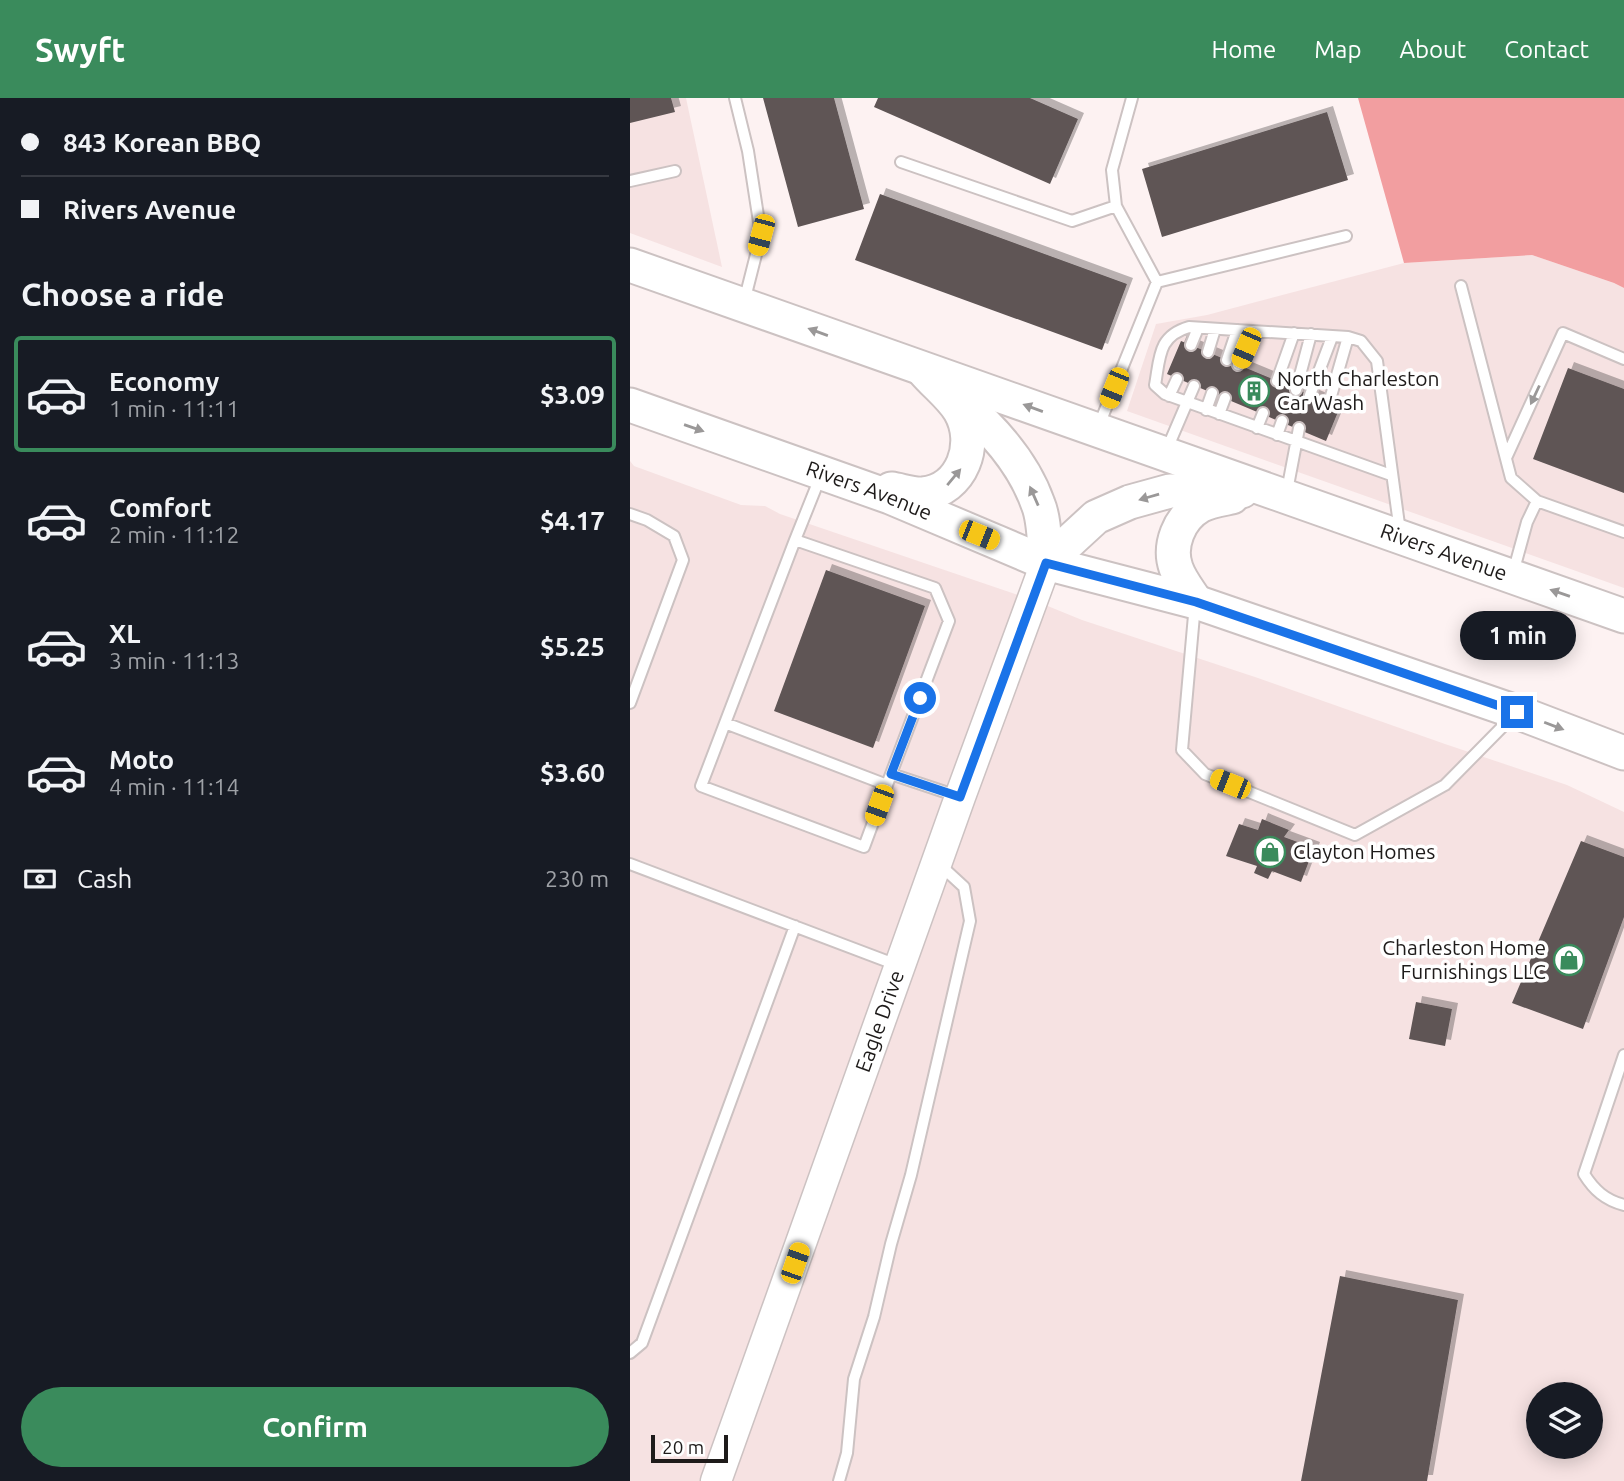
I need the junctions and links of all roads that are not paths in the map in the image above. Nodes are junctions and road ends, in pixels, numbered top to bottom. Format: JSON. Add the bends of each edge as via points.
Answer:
{"nodes":[{"id":1,"x":735,"y":98,"type":"edge"},
{"id":2,"x":1132,"y":98,"type":"edge"},
{"id":3,"x":901,"y":162,"type":"dead end"},
{"id":4,"x":676,"y":171,"type":"dead end"},
{"id":5,"x":630,"y":181,"type":"edge"},
{"id":6,"x":1116,"y":206,"type":"junction"},
{"id":7,"x":1346,"y":236,"type":"dead end"},
{"id":8,"x":630,"y":265,"type":"edge"},
{"id":9,"x":1157,"y":282,"type":"junction"},
{"id":10,"x":1461,"y":286,"type":"dead end"},
{"id":11,"x":743,"y":305,"type":"junction"},
{"id":12,"x":1198,"y":328,"type":"junction"},
{"id":13,"x":1215,"y":329,"type":"junction"},
{"id":14,"x":1237,"y":330,"type":"junction"},
{"id":15,"x":1253,"y":331,"type":"junction"},
{"id":16,"x":1294,"y":333,"type":"junction"},
{"id":17,"x":1311,"y":334,"type":"junction"},
{"id":18,"x":1332,"y":337,"type":"junction"},
{"id":19,"x":1348,"y":337,"type":"junction"},
{"id":20,"x":1191,"y":345,"type":"dead end"},
{"id":21,"x":1208,"y":352,"type":"dead end"},
{"id":22,"x":1624,"y":359,"type":"edge"},
{"id":23,"x":1227,"y":360,"type":"dead end"},
{"id":24,"x":1238,"y":365,"type":"dead end"},
{"id":25,"x":921,"y":368,"type":"junction"},
{"id":26,"x":1177,"y":379,"type":"dead end"},
{"id":27,"x":1277,"y":381,"type":"dead end"},
{"id":28,"x":1194,"y":386,"type":"dead end"},
{"id":29,"x":1296,"y":390,"type":"dead end"},
{"id":30,"x":1212,"y":393,"type":"dead end"},
{"id":31,"x":1310,"y":395,"type":"dead end"},
{"id":32,"x":1169,"y":396,"type":"junction"},
{"id":33,"x":1225,"y":398,"type":"dead end"},
{"id":34,"x":1188,"y":403,"type":"junction"},
{"id":35,"x":1329,"y":403,"type":"dead end"},
{"id":36,"x":630,"y":405,"type":"edge"},
{"id":37,"x":1206,"y":410,"type":"junction"},
{"id":38,"x":1263,"y":413,"type":"dead end"},
{"id":39,"x":1219,"y":414,"type":"junction"},
{"id":40,"x":1282,"y":421,"type":"dead end"},
{"id":41,"x":1257,"y":428,"type":"junction"},
{"id":42,"x":1299,"y":428,"type":"dead end"},
{"id":43,"x":1097,"y":431,"type":"junction"},
{"id":44,"x":1277,"y":435,"type":"junction"},
{"id":45,"x":1317,"y":437,"type":"dead end"},
{"id":46,"x":1295,"y":443,"type":"junction"},
{"id":47,"x":1313,"y":449,"type":"junction"},
{"id":48,"x":1165,"y":455,"type":"junction"},
{"id":49,"x":1506,"y":458,"type":"junction"},
{"id":50,"x":1391,"y":475,"type":"junction"},
{"id":51,"x":833,"y":477,"type":"junction"},
{"id":52,"x":1276,"y":494,"type":"junction"},
{"id":53,"x":1536,"y":501,"type":"junction"},
{"id":54,"x":630,"y":514,"type":"edge"},
{"id":55,"x":1624,"y":532,"type":"edge"},
{"id":56,"x":1401,"y":538,"type":"junction"},
{"id":57,"x":795,"y":540,"type":"junction"},
{"id":58,"x":1046,"y":563,"type":"junction"},
{"id":59,"x":1513,"y":577,"type":"junction"},
{"id":60,"x":1196,"y":602,"type":"junction"},
{"id":61,"x":1624,"y":616,"type":"edge"},
{"id":62,"x":630,"y":702,"type":"edge"},
{"id":63,"x":1517,"y":712,"type":"junction"},
{"id":64,"x":724,"y":723,"type":"junction"},
{"id":65,"x":1624,"y":753,"type":"edge"},
{"id":66,"x":889,"y":779,"type":"junction"},
{"id":67,"x":960,"y":797,"type":"junction"},
{"id":68,"x":937,"y":862,"type":"junction"},
{"id":69,"x":630,"y":864,"type":"edge"},
{"id":70,"x":795,"y":926,"type":"junction"},
{"id":71,"x":900,"y":966,"type":"junction"},
{"id":72,"x":1624,"y":1055,"type":"edge"},
{"id":73,"x":1624,"y":1205,"type":"edge"},
{"id":74,"x":630,"y":1353,"type":"edge"},
{"id":75,"x":716,"y":1481,"type":"edge"},
{"id":76,"x":839,"y":1481,"type":"edge"}],
"edges":[{"from":1,"to":11,"type":"lane","via":[[761,235]]},
{"from":2,"to":6,"type":"lane","via":[[1112,170]]},
{"from":3,"to":6,"type":"lane","via":[[1072,221]]},
{"from":4,"to":5,"type":"lane"},
{"from":6,"to":9,"type":"lane"},
{"from":7,"to":9,"type":"lane"},
{"from":8,"to":11,"type":"main road","name":"Rivers Avenue"},
{"from":9,"to":43,"type":"lane"},
{"from":10,"to":49,"type":"lane"},
{"from":25,"to":11,"type":"main road","name":"Rivers Avenue","one_way":true},
{"from":12,"to":13,"type":"lane"},
{"from":12,"to":20,"type":"lane"},
{"from":12,"to":32,"type":"lane","via":[[1174,331],[1162,346],[1154,385]]},
{"from":13,"to":14,"type":"lane"},
{"from":13,"to":21,"type":"lane"},
{"from":14,"to":15,"type":"lane"},
{"from":14,"to":23,"type":"lane"},
{"from":15,"to":16,"type":"lane"},
{"from":15,"to":24,"type":"lane"},
{"from":16,"to":17,"type":"lane"},
{"from":16,"to":27,"type":"lane"},
{"from":17,"to":18,"type":"lane"},
{"from":17,"to":29,"type":"lane"},
{"from":18,"to":19,"type":"lane"},
{"from":18,"to":31,"type":"lane"},
{"from":19,"to":35,"type":"lane"},
{"from":19,"to":50,"type":"lane","via":[[1361,341],[1377,361]]},
{"from":22,"to":49,"type":"lane","one_way":true,"via":[[1563,334]]},
{"from":43,"to":25,"type":"main road","name":"Rivers Avenue","one_way":true},
{"from":51,"to":25,"type":"main road","one_way":true,"via":[[922,494],[944,487],[957,475],[970,439],[960,412]]},
{"from":58,"to":25,"type":"main road","one_way":true,"via":[[1039,506],[1024,473],[979,416]]},
{"from":26,"to":32,"type":"lane"},
{"from":28,"to":34,"type":"lane"},
{"from":30,"to":37,"type":"lane"},
{"from":32,"to":34,"type":"lane"},
{"from":33,"to":39,"type":"lane"},
{"from":34,"to":37,"type":"lane"},
{"from":34,"to":48,"type":"lane"},
{"from":36,"to":51,"type":"main road","name":"Rivers Avenue","one_way":true},
{"from":37,"to":39,"type":"lane"},
{"from":38,"to":41,"type":"lane"},
{"from":39,"to":41,"type":"lane"},
{"from":40,"to":44,"type":"lane"},
{"from":41,"to":44,"type":"lane"},
{"from":42,"to":46,"type":"lane"},
{"from":43,"to":48,"type":"main road","name":"Rivers Avenue"},
{"from":44,"to":46,"type":"lane"},
{"from":45,"to":47,"type":"lane"},
{"from":46,"to":47,"type":"lane"},
{"from":46,"to":52,"type":"lane"},
{"from":47,"to":50,"type":"lane"},
{"from":48,"to":52,"type":"main road","name":"Rivers Avenue"},
{"from":49,"to":53,"type":"lane","via":[[1511,478]]},
{"from":50,"to":56,"type":"lane"},
{"from":51,"to":57,"type":"lane"},
{"from":51,"to":58,"type":"main road","name":"Rivers Avenue"},
{"from":52,"to":56,"type":"main road","name":"Rivers Avenue"},
{"from":52,"to":58,"type":"main road","one_way":true,"via":[[1170,491],[1130,502],[1096,517]]},
{"from":52,"to":60,"type":"main road","via":[[1200,506],[1184,521],[1174,537],[1175,568]]},
{"from":53,"to":55,"type":"lane"},
{"from":53,"to":59,"type":"lane"},
{"from":54,"to":62,"type":"lane","via":[[674,536],[683,560]]},
{"from":56,"to":59,"type":"main road","name":"Rivers Avenue"},
{"from":57,"to":64,"type":"lane"},
{"from":57,"to":66,"type":"lane","via":[[935,588],[949,621]]},
{"from":58,"to":60,"type":"main road","name":"Rivers Avenue"},
{"from":58,"to":67,"type":"street","name":"Eagle Drive"},
{"from":61,"to":59,"type":"main road","name":"Rivers Avenue","one_way":true},
{"from":60,"to":63,"type":"main road","name":"Rivers Avenue"},
{"from":60,"to":63,"type":"lane","via":[[1182,750],[1205,774],[1355,835],[1445,785]]},
{"from":63,"to":65,"type":"main road","name":"Rivers Avenue","one_way":true},
{"from":64,"to":66,"type":"lane"},
{"from":64,"to":66,"type":"lane","via":[[701,786],[864,847]]},
{"from":66,"to":67,"type":"lane"},
{"from":67,"to":68,"type":"street","name":"Eagle Drive"},
{"from":68,"to":71,"type":"street","name":"Eagle Drive"},
{"from":68,"to":76,"type":"lane","via":[[964,887],[970,921],[911,1175],[854,1378]]},
{"from":69,"to":70,"type":"lane"},
{"from":70,"to":71,"type":"lane"},
{"from":70,"to":74,"type":"lane","via":[[642,1343]]},
{"from":71,"to":75,"type":"street","name":"Eagle Drive"},
{"from":72,"to":73,"type":"lane","via":[[1584,1174],[1594,1190]]}]}
